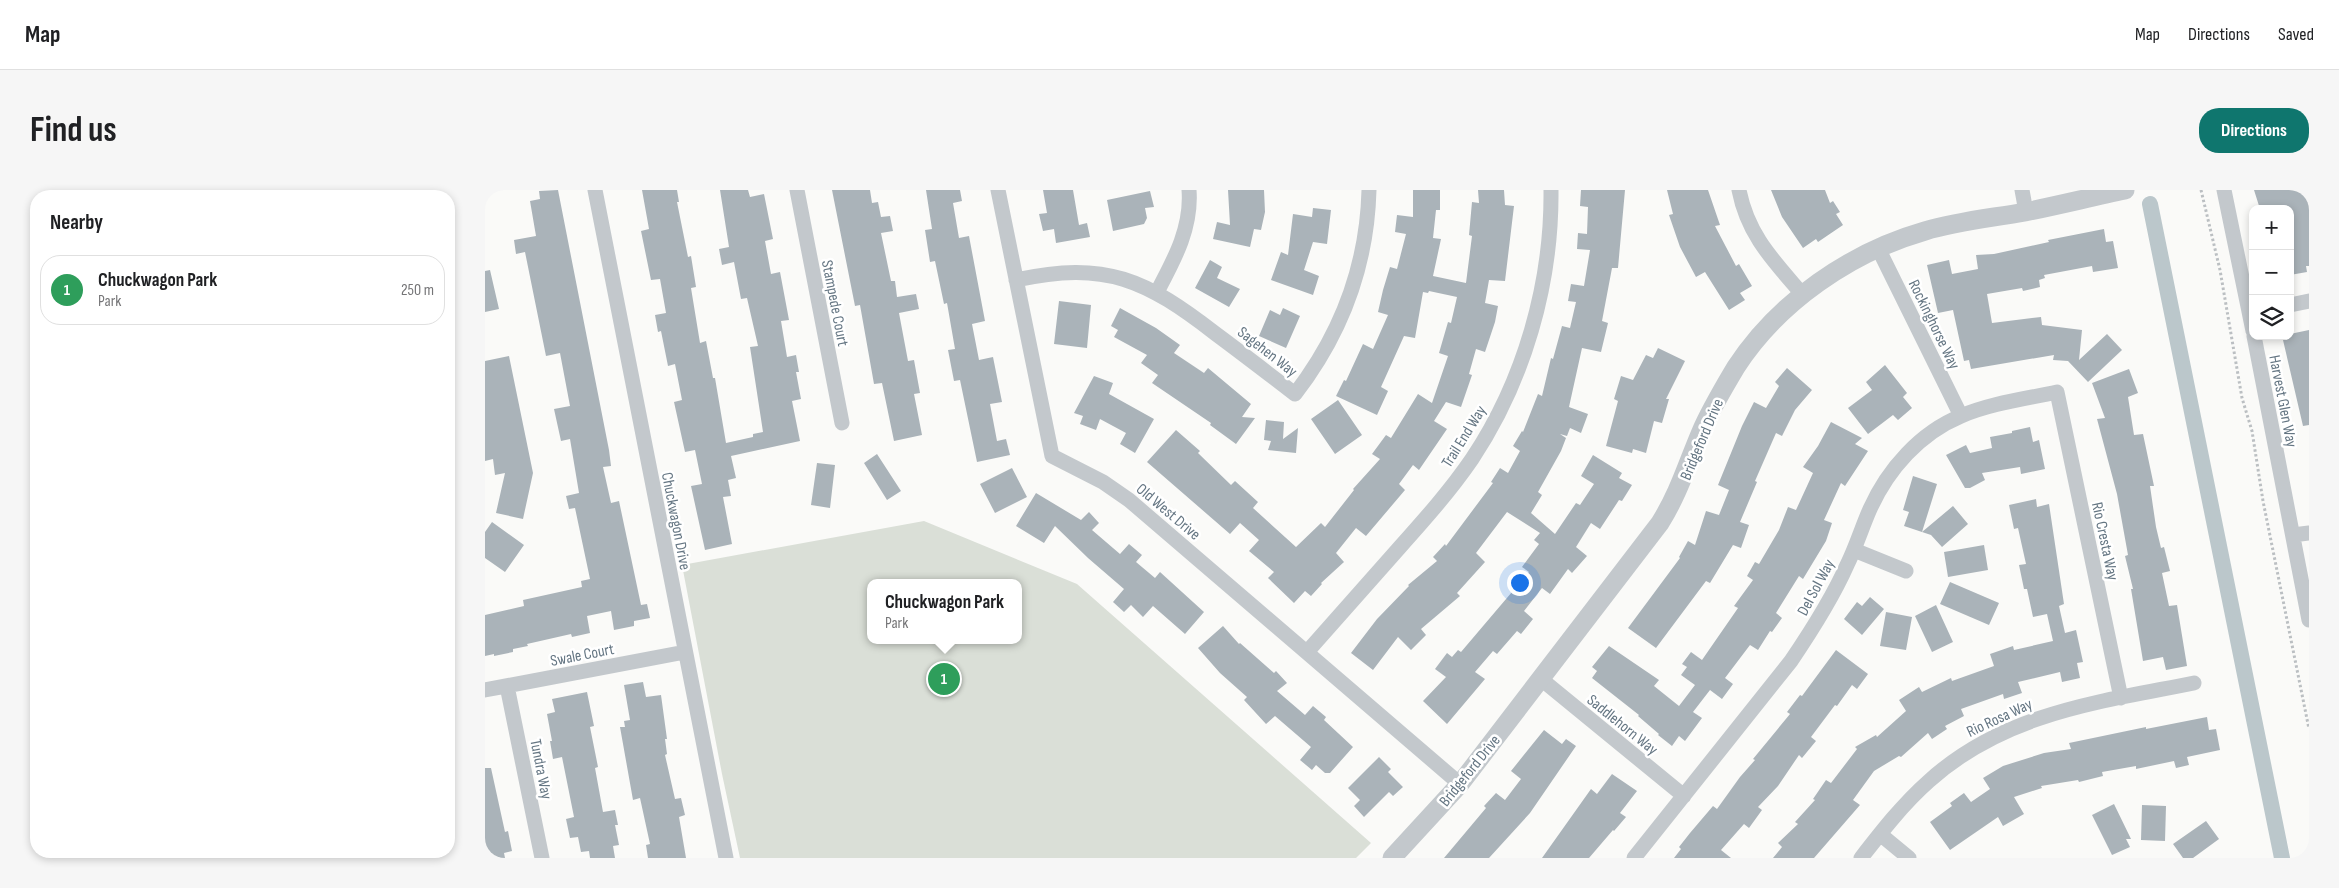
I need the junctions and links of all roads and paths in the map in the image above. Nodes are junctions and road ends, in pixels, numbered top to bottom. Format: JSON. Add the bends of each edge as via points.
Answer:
{"nodes":[{"id":1,"x":595,"y":190,"type":"edge"},
{"id":2,"x":797,"y":190,"type":"edge"},
{"id":3,"x":998,"y":190,"type":"edge"},
{"id":4,"x":1189,"y":190,"type":"edge"},
{"id":5,"x":1369,"y":190,"type":"edge"},
{"id":6,"x":1551,"y":190,"type":"edge"},
{"id":7,"x":1739,"y":190,"type":"edge"},
{"id":8,"x":2022,"y":190,"type":"edge"},
{"id":9,"x":2125,"y":190,"type":"edge"},
{"id":10,"x":2201,"y":190,"type":"edge"},
{"id":11,"x":2224,"y":190,"type":"edge"},
{"id":12,"x":2026,"y":212,"type":"junction"},
{"id":13,"x":1878,"y":248,"type":"junction"},
{"id":14,"x":1016,"y":280,"type":"junction"},
{"id":15,"x":1157,"y":292,"type":"junction"},
{"id":16,"x":1803,"y":294,"type":"junction"},
{"id":17,"x":2309,"y":301,"type":"edge"},
{"id":18,"x":2294,"y":304,"type":"edge"},
{"id":19,"x":2249,"y":305,"type":"edge"},
{"id":20,"x":2255,"y":340,"type":"edge"},
{"id":21,"x":2057,"y":392,"type":"joint"},
{"id":22,"x":1961,"y":416,"type":"junction"},
{"id":23,"x":842,"y":423,"type":"dead end"},
{"id":24,"x":2309,"y":533,"type":"edge"},
{"id":25,"x":2293,"y":535,"type":"junction"},
{"id":26,"x":1854,"y":550,"type":"junction"},
{"id":27,"x":1906,"y":571,"type":"dead end"},
{"id":28,"x":2309,"y":620,"type":"edge"},
{"id":29,"x":685,"y":652,"type":"junction"},
{"id":30,"x":1307,"y":652,"type":"junction"},
{"id":31,"x":1541,"y":679,"type":"junction"},
{"id":32,"x":2194,"y":683,"type":"dead end"},
{"id":33,"x":507,"y":686,"type":"junction"},
{"id":34,"x":485,"y":690,"type":"edge"},
{"id":35,"x":2121,"y":698,"type":"junction"},
{"id":36,"x":2309,"y":729,"type":"edge"},
{"id":37,"x":1460,"y":784,"type":"junction"},
{"id":38,"x":1684,"y":796,"type":"junction"},
{"id":39,"x":1880,"y":834,"type":"junction"},
{"id":40,"x":542,"y":858,"type":"edge"},
{"id":41,"x":726,"y":858,"type":"edge"},
{"id":42,"x":1393,"y":858,"type":"edge"},
{"id":43,"x":1634,"y":858,"type":"edge"},
{"id":44,"x":1861,"y":858,"type":"edge"},
{"id":45,"x":1909,"y":858,"type":"edge"}],
"edges":[{"from":1,"to":29,"type":"street","name":"Chuckwagon Drive"},
{"from":2,"to":23,"type":"street","name":"Stampede Court"},
{"from":3,"to":14,"type":"street","name":"Old West Drive"},
{"from":4,"to":15,"type":"street","via":[[1185,231],[1177,255]]},
{"from":5,"to":15,"type":"street","name":"Sagehen Way","via":[[1356,282],[1330,344],[1295,394],[1179,305]]},
{"from":6,"to":30,"type":"street","name":"Trail End Way","via":[[1547,259],[1538,308],[1511,386],[1489,431],[1442,499]]},
{"from":7,"to":16,"type":"street","via":[[1750,227],[1761,246]]},
{"from":8,"to":12,"type":"street"},
{"from":9,"to":12,"type":"street","name":"Bridgeford Drive"},
{"from":10,"to":36,"type":"path","via":[[2220,270],[2242,398],[2252,431]]},
{"from":11,"to":19,"type":"street"},
{"from":12,"to":13,"type":"street","name":"Bridgeford Drive","via":[[1949,225]]},
{"from":13,"to":16,"type":"street","name":"Bridgeford Drive"},
{"from":13,"to":22,"type":"street","name":"Rockinghorse Way"},
{"from":14,"to":15,"type":"street","name":"Sagehen Way","via":[[1068,271],[1094,272],[1119,277]]},
{"from":14,"to":30,"type":"street","name":"Old West Drive","via":[[1052,456],[1103,482],[1129,500]]},
{"from":16,"to":31,"type":"street","name":"Bridgeford Drive","via":[[1760,336],[1738,365],[1718,396],[1684,478],[1660,523]]},
{"from":17,"to":18,"type":"street"},
{"from":20,"to":25,"type":"street","name":"Harvest Glen Way"},
{"from":21,"to":22,"type":"street","name":"Del Sol Way","via":[[1998,404]]},
{"from":21,"to":35,"type":"street","name":"Rio Cresta Way"},
{"from":22,"to":26,"type":"street","name":"Del Sol Way","via":[[1931,433],[1895,467],[1870,509]]},
{"from":24,"to":25,"type":"street"},
{"from":25,"to":28,"type":"street","name":"Harvest Glen Way"},
{"from":26,"to":27,"type":"street"},
{"from":26,"to":38,"type":"street","name":"Del Sol Way","via":[[1831,598],[1802,645]]},
{"from":29,"to":33,"type":"street","name":"Swale Court"},
{"from":29,"to":41,"type":"street","name":"Chuckwagon Drive"},
{"from":30,"to":37,"type":"street","name":"Old West Drive"},
{"from":31,"to":37,"type":"street","name":"Bridgeford Drive"},
{"from":31,"to":38,"type":"street","name":"Saddlehorn Way"},
{"from":32,"to":35,"type":"street","name":"Rio Rosa Way"},
{"from":33,"to":34,"type":"street","name":"Swale Court"},
{"from":33,"to":40,"type":"street","name":"Tundra Way"},
{"from":35,"to":39,"type":"street","name":"Rio Rosa Way","via":[[2047,714],[1985,741],[1930,780]]},
{"from":37,"to":42,"type":"street","name":"Bridgeford Drive"},
{"from":38,"to":43,"type":"street","name":"Del Sol Way"},
{"from":39,"to":44,"type":"street","name":"Rio Rosa Way"},
{"from":39,"to":45,"type":"street"}]}
